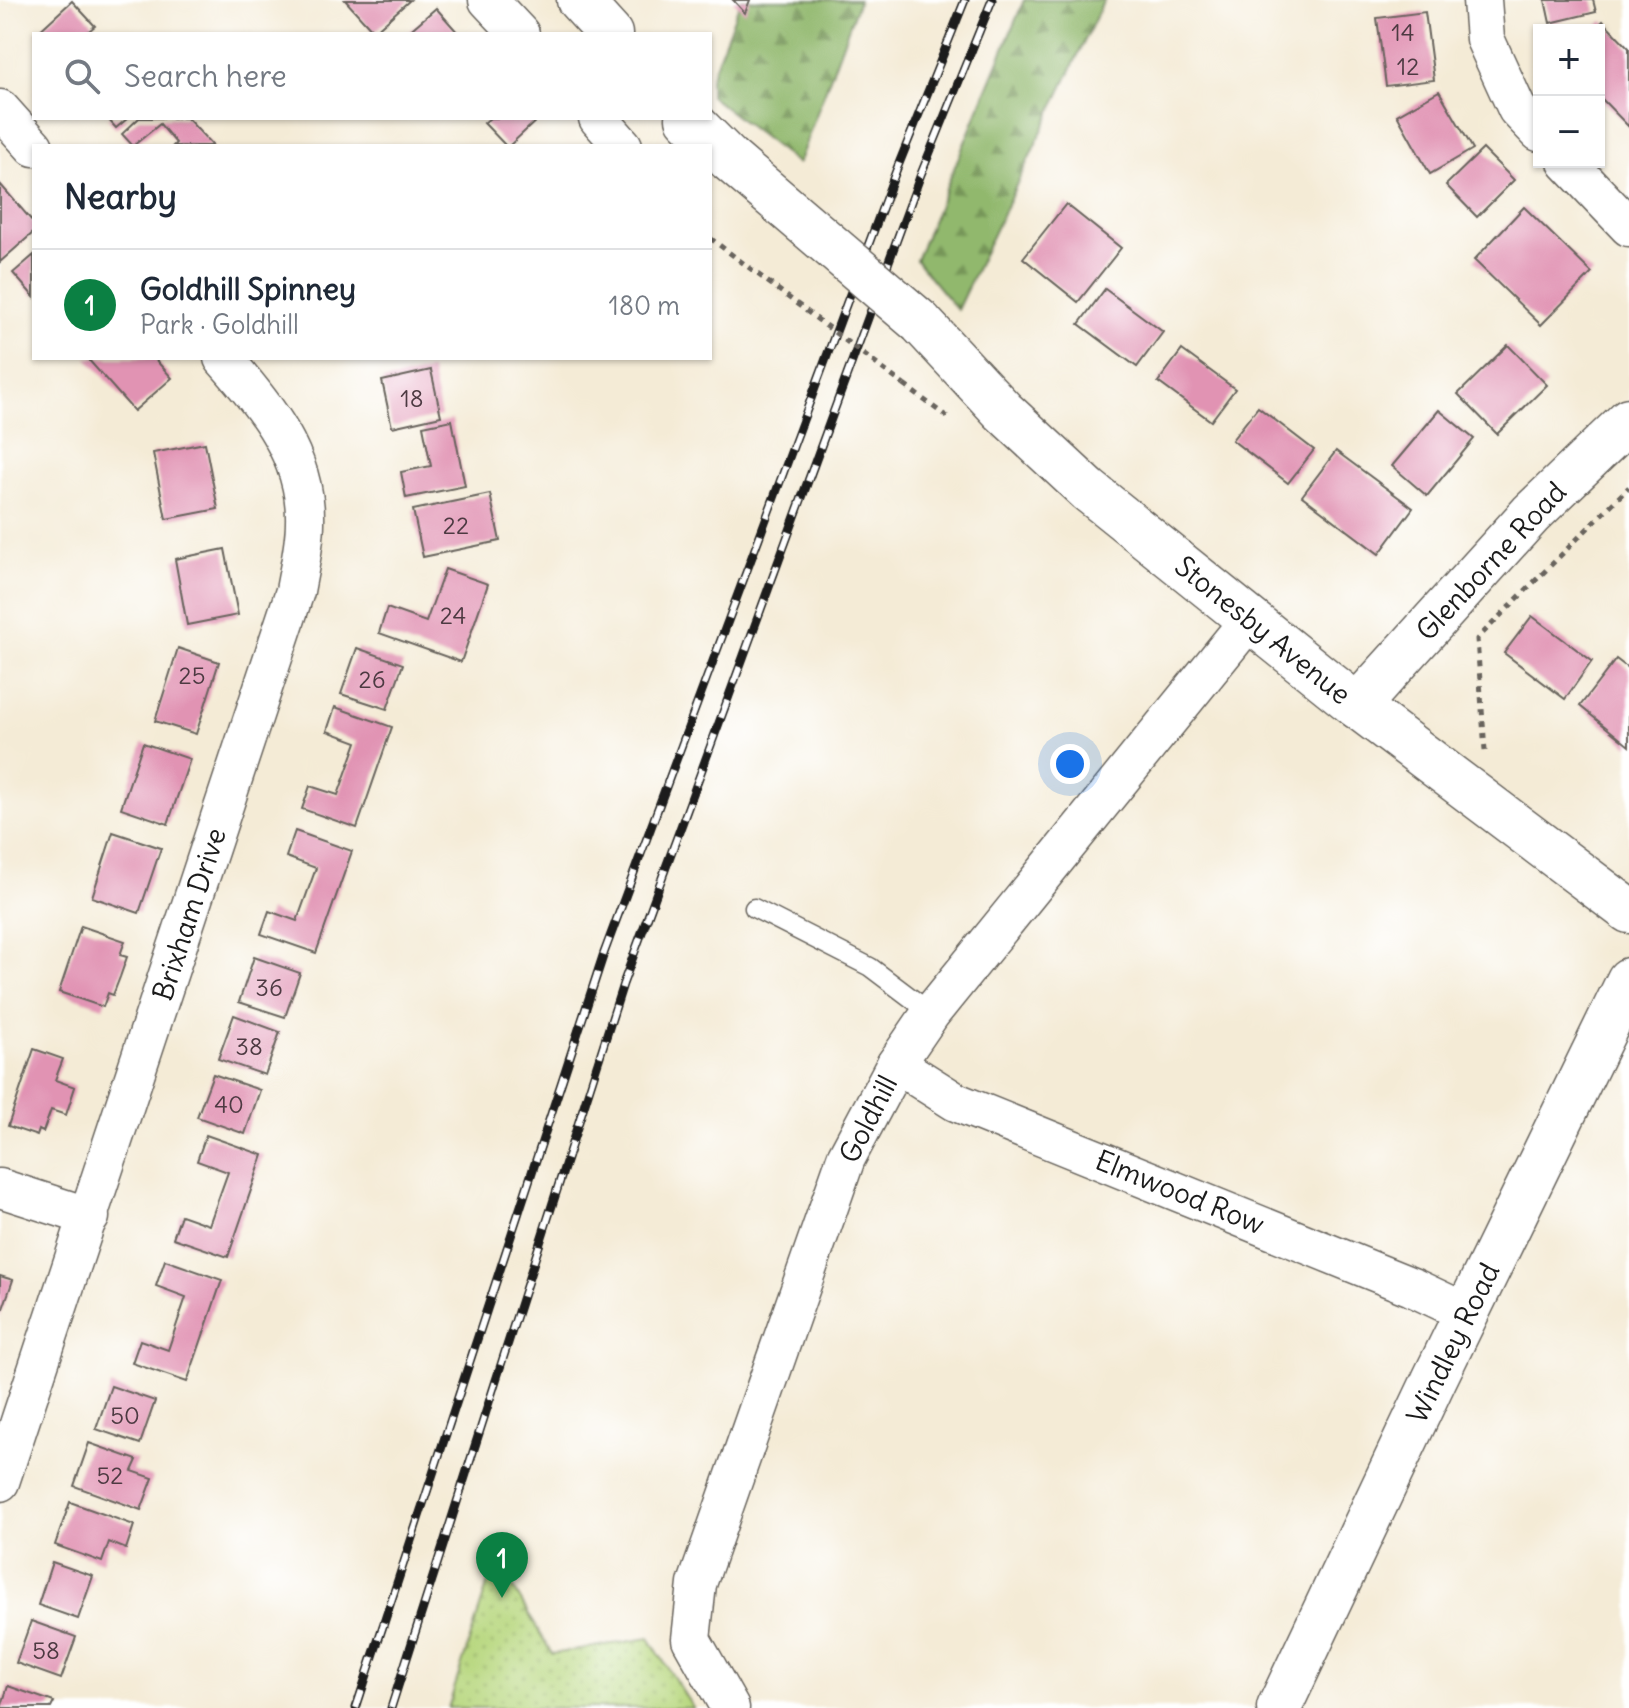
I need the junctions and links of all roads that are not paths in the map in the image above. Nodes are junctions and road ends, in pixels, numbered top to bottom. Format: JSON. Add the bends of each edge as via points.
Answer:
{"nodes":[{"id":1,"x":488,"y":0,"type":"edge"},
{"id":2,"x":579,"y":0,"type":"edge"},
{"id":3,"x":1482,"y":0,"type":"edge"},
{"id":4,"x":518,"y":32,"type":"edge"},
{"id":5,"x":608,"y":32,"type":"edge"},
{"id":6,"x":0,"y":109,"type":"edge"},
{"id":7,"x":600,"y":120,"type":"edge"},
{"id":8,"x":690,"y":120,"type":"edge"},
{"id":9,"x":1533,"y":126,"type":"edge"},
{"id":10,"x":621,"y":144,"type":"edge"},
{"id":11,"x":32,"y":145,"type":"edge"},
{"id":12,"x":1573,"y":168,"type":"edge"},
{"id":13,"x":1629,"y":227,"type":"edge"},
{"id":14,"x":225,"y":360,"type":"edge"},
{"id":15,"x":1629,"y":420,"type":"edge"},
{"id":16,"x":1251,"y":618,"type":"junction"},
{"id":17,"x":1357,"y":706,"type":"junction"},
{"id":18,"x":754,"y":908,"type":"dead end"},
{"id":19,"x":1629,"y":911,"type":"edge"},
{"id":20,"x":1629,"y":980,"type":"edge"},
{"id":21,"x":931,"y":1013,"type":"junction"},
{"id":22,"x":896,"y":1064,"type":"junction"},
{"id":23,"x":0,"y":1188,"type":"edge"},
{"id":24,"x":90,"y":1217,"type":"junction"},
{"id":25,"x":1467,"y":1313,"type":"junction"},
{"id":26,"x":0,"y":1482,"type":"edge"},
{"id":27,"x":730,"y":1708,"type":"edge"},
{"id":28,"x":1279,"y":1708,"type":"edge"}],
"edges":[{"from":1,"to":4,"type":"street"},
{"from":2,"to":5,"type":"main road"},
{"from":3,"to":9,"type":"street","via":[[1485,39],[1517,109]]},
{"from":6,"to":11,"type":"street"},
{"from":7,"to":10,"type":"street"},
{"from":8,"to":16,"type":"main road","name":"Stonesby Avenue","bridge":true,"via":[[920,322],[1003,411],[1088,490]]},
{"from":12,"to":13,"type":"street"},
{"from":14,"to":24,"type":"street","name":"Brixham Drive","via":[[279,429],[299,473],[305,521],[295,591]]},
{"from":15,"to":17,"type":"main road","name":"Glenborne Road","via":[[1531,514]]},
{"from":16,"to":17,"type":"main road","name":"Stonesby Avenue"},
{"from":16,"to":21,"type":"street","name":"Goldhill"},
{"from":17,"to":19,"type":"main road","name":"Stonesby Avenue"},
{"from":18,"to":21,"type":"lane","via":[[870,967]]},
{"from":20,"to":25,"type":"main road","name":"Windley Road"},
{"from":21,"to":22,"type":"street","name":"Goldhill"},
{"from":22,"to":25,"type":"street","name":"Elmwood Row","via":[[956,1102]]},
{"from":22,"to":27,"type":"street","name":"Goldhill","via":[[846,1158],[697,1584],[691,1639]]},
{"from":23,"to":24,"type":"street"},
{"from":24,"to":26,"type":"street","name":"Brixham Drive"},
{"from":25,"to":28,"type":"main road","name":"Windley Road"}]}
